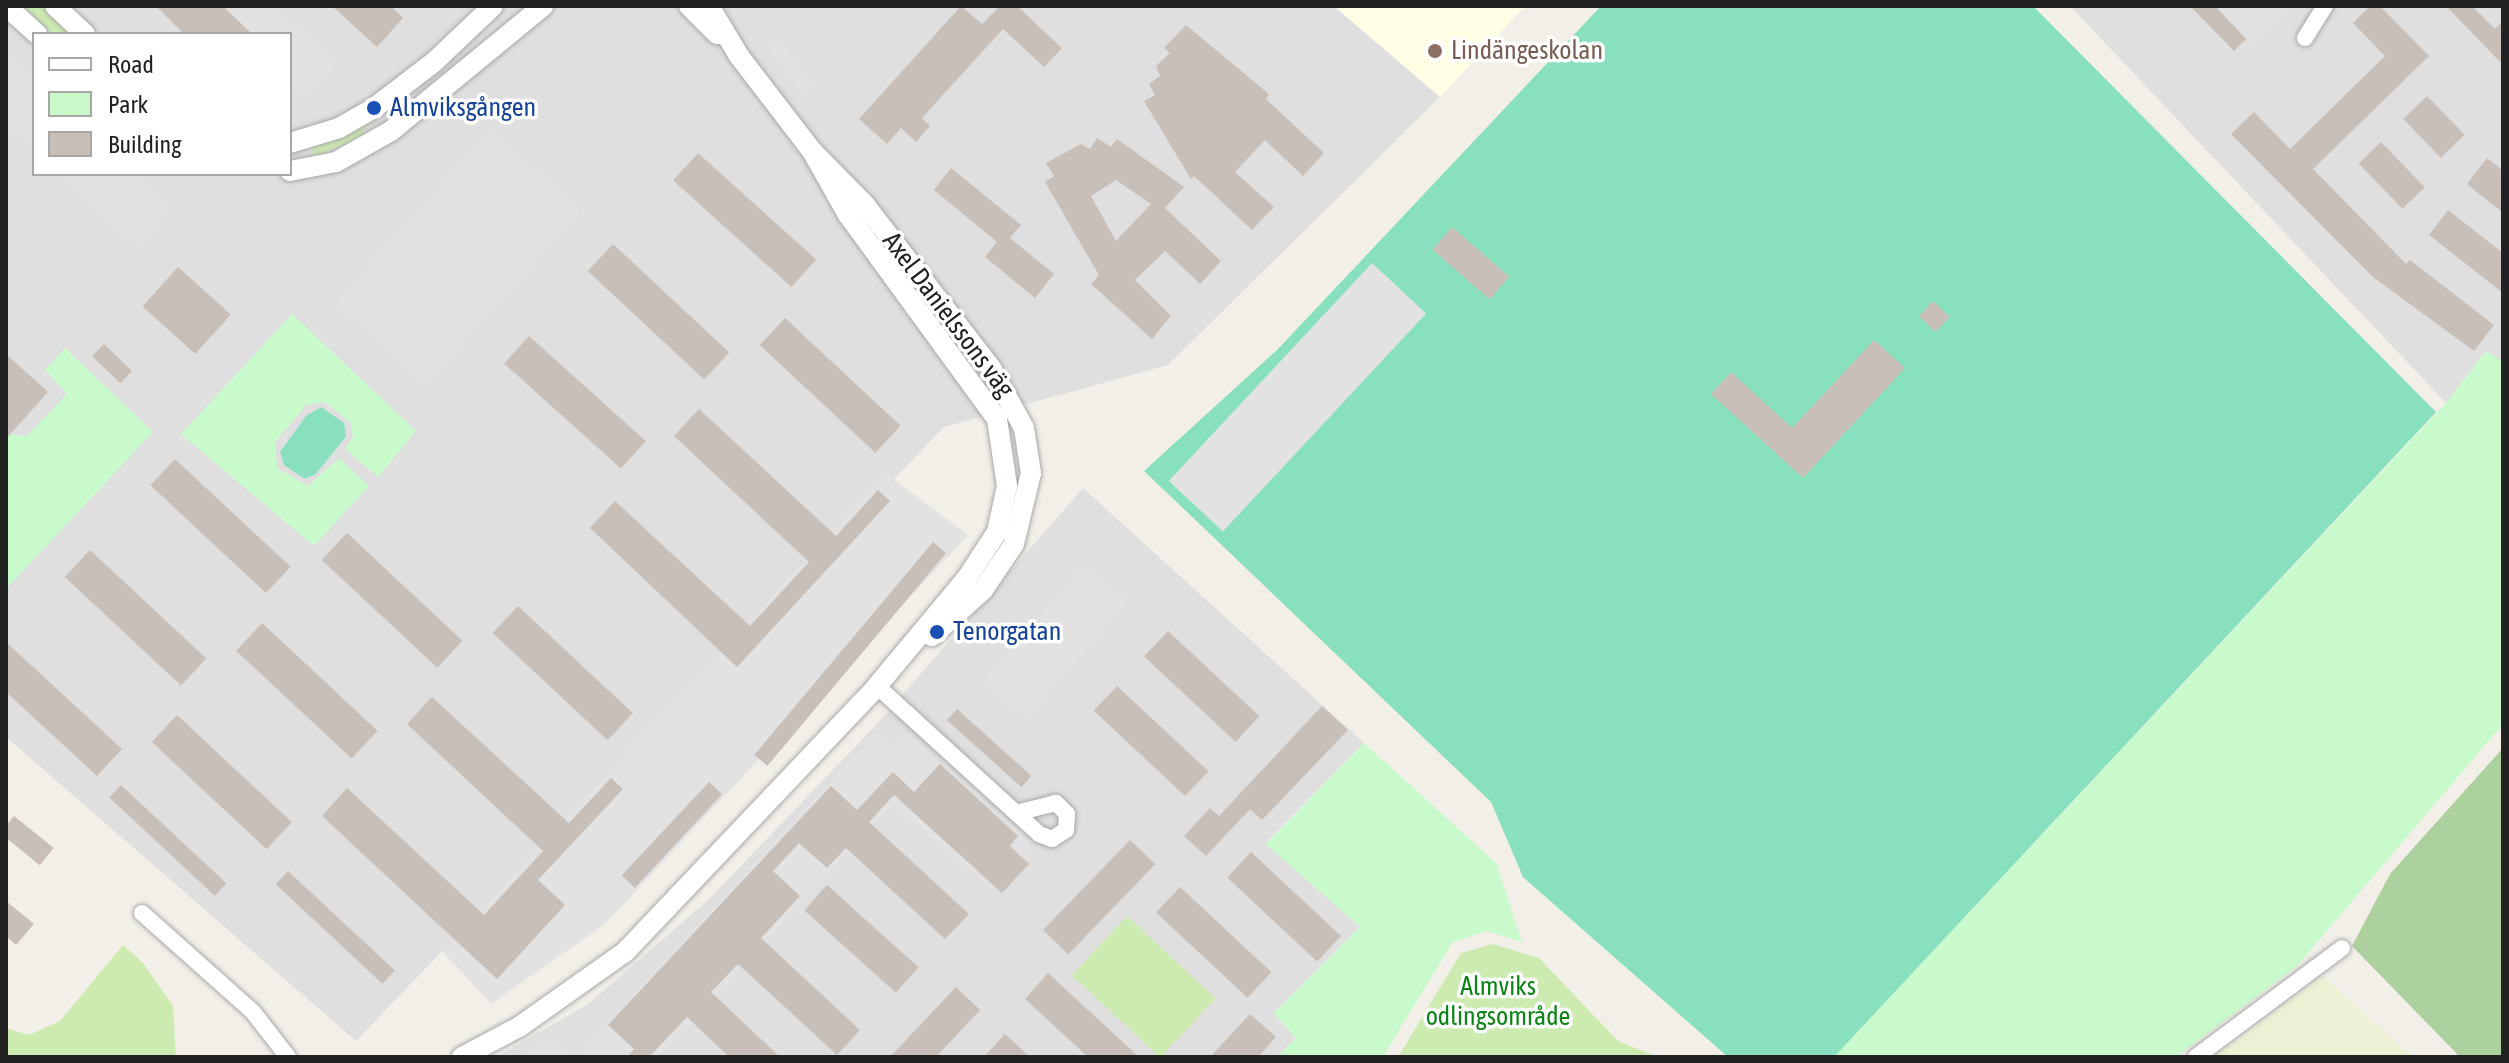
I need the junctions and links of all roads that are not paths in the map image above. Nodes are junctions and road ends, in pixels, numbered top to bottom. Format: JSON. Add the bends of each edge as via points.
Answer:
{"nodes":[{"id":1,"x":6,"y":6,"type":"edge"},
{"id":2,"x":55,"y":6,"type":"edge"},
{"id":3,"x":493,"y":6,"type":"edge"},
{"id":4,"x":543,"y":6,"type":"edge"},
{"id":5,"x":689,"y":6,"type":"edge"},
{"id":6,"x":709,"y":6,"type":"edge"},
{"id":7,"x":2325,"y":6,"type":"edge"},
{"id":8,"x":35,"y":32,"type":"edge"},
{"id":9,"x":83,"y":32,"type":"edge"},
{"id":10,"x":2305,"y":38,"type":"dead end"},
{"id":11,"x":739,"y":56,"type":"junction"},
{"id":12,"x":292,"y":142,"type":"edge"},
{"id":13,"x":292,"y":171,"type":"edge"},
{"id":14,"x":877,"y":686,"type":"junction"},
{"id":15,"x":1016,"y":813,"type":"dead end"},
{"id":16,"x":142,"y":913,"type":"dead end"},
{"id":17,"x":2342,"y":948,"type":"dead end"},
{"id":18,"x":288,"y":1057,"type":"edge"},
{"id":19,"x":462,"y":1057,"type":"edge"},
{"id":20,"x":2196,"y":1057,"type":"edge"}],
"edges":[{"from":1,"to":8,"type":"street"},
{"from":2,"to":9,"type":"street"},
{"from":3,"to":12,"type":"street","via":[[434,62],[374,108],[339,128]]},
{"from":4,"to":13,"type":"street","via":[[391,131],[336,162]]},
{"from":5,"to":11,"type":"street","name":"Axel Danielssons väg"},
{"from":6,"to":11,"type":"street","name":"Axel Danielssons väg"},
{"from":7,"to":10,"type":"street"},
{"from":11,"to":14,"type":"street","name":"Axel Danielssons väg","via":[[812,151],[848,215],[997,419],[1007,465],[1003,508],[984,555]]},
{"from":14,"to":15,"type":"street"},
{"from":14,"to":19,"type":"street","name":"Axel Danielssons väg","via":[[625,952],[519,1027]]},
{"from":16,"to":18,"type":"street","via":[[253,1012]]},
{"from":17,"to":20,"type":"street"}]}
